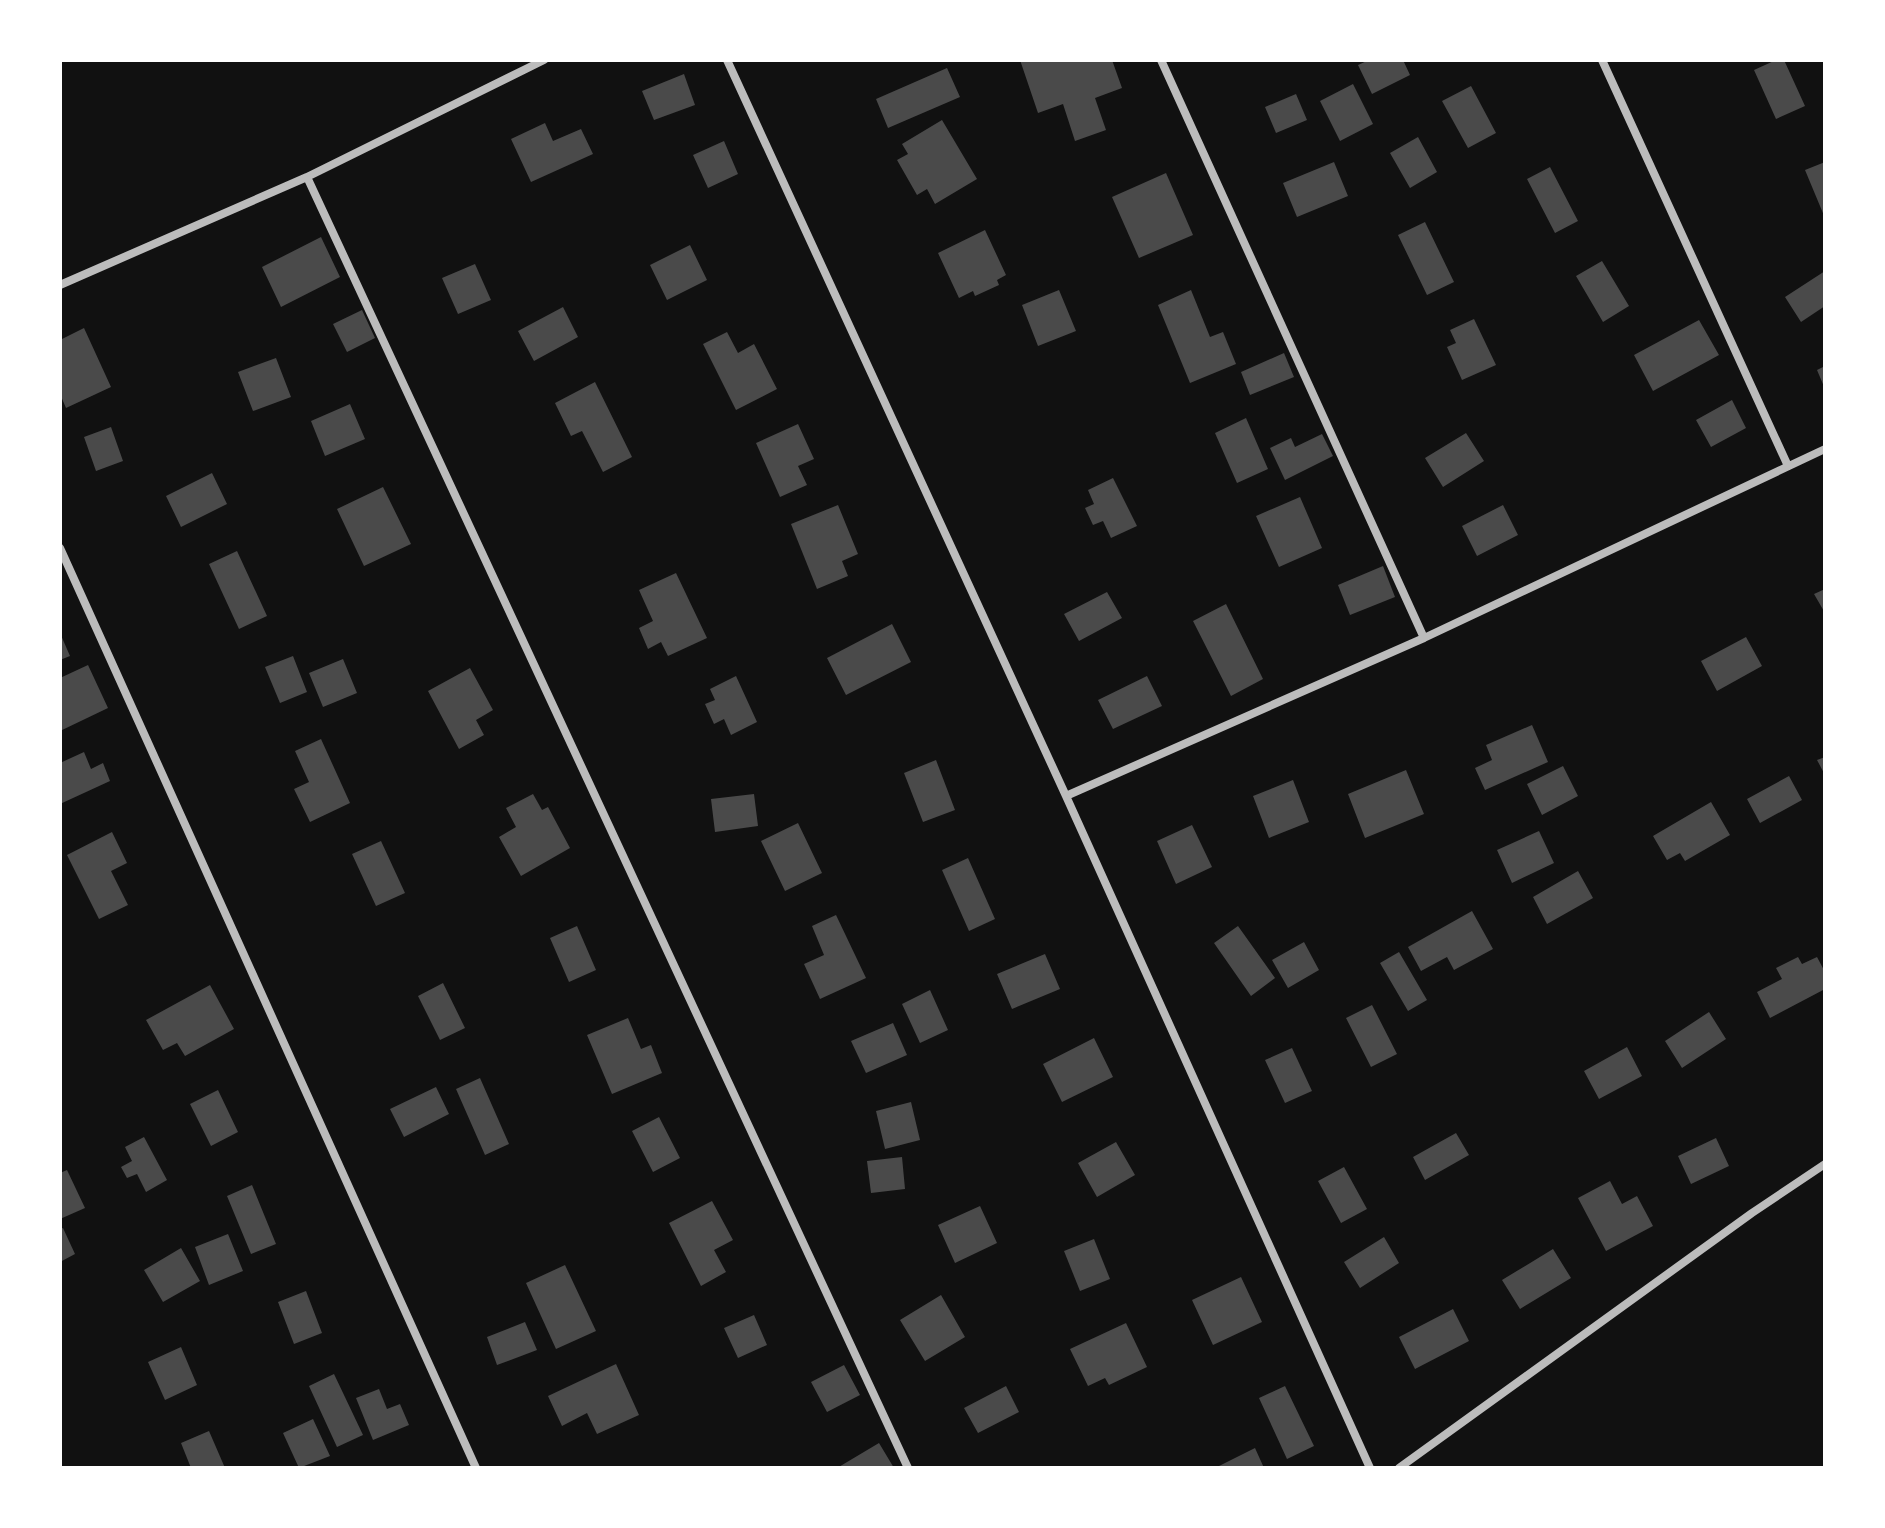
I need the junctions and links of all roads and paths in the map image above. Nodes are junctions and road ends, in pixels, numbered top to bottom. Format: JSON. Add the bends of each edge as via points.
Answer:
{"nodes":[{"id":1,"x":544,"y":60,"type":"edge"},
{"id":2,"x":727,"y":60,"type":"edge"},
{"id":3,"x":1161,"y":60,"type":"edge"},
{"id":4,"x":1602,"y":60,"type":"edge"},
{"id":5,"x":307,"y":177,"type":"junction"},
{"id":6,"x":60,"y":285,"type":"edge"},
{"id":7,"x":1825,"y":449,"type":"edge"},
{"id":8,"x":1788,"y":466,"type":"junction"},
{"id":9,"x":60,"y":548,"type":"edge"},
{"id":10,"x":1424,"y":638,"type":"junction"},
{"id":11,"x":1066,"y":796,"type":"junction"},
{"id":12,"x":1825,"y":1164,"type":"edge"},
{"id":13,"x":476,"y":1468,"type":"edge"},
{"id":14,"x":908,"y":1468,"type":"edge"},
{"id":15,"x":1370,"y":1468,"type":"edge"},
{"id":16,"x":1399,"y":1468,"type":"edge"}],
"edges":[{"from":1,"to":5,"type":"street"},
{"from":2,"to":11,"type":"street"},
{"from":3,"to":10,"type":"street"},
{"from":4,"to":8,"type":"street"},
{"from":5,"to":6,"type":"street"},
{"from":5,"to":14,"type":"street"},
{"from":7,"to":8,"type":"street"},
{"from":8,"to":10,"type":"street"},
{"from":9,"to":13,"type":"street"},
{"from":10,"to":11,"type":"street"},
{"from":11,"to":15,"type":"street"},
{"from":12,"to":16,"type":"street"}]}
